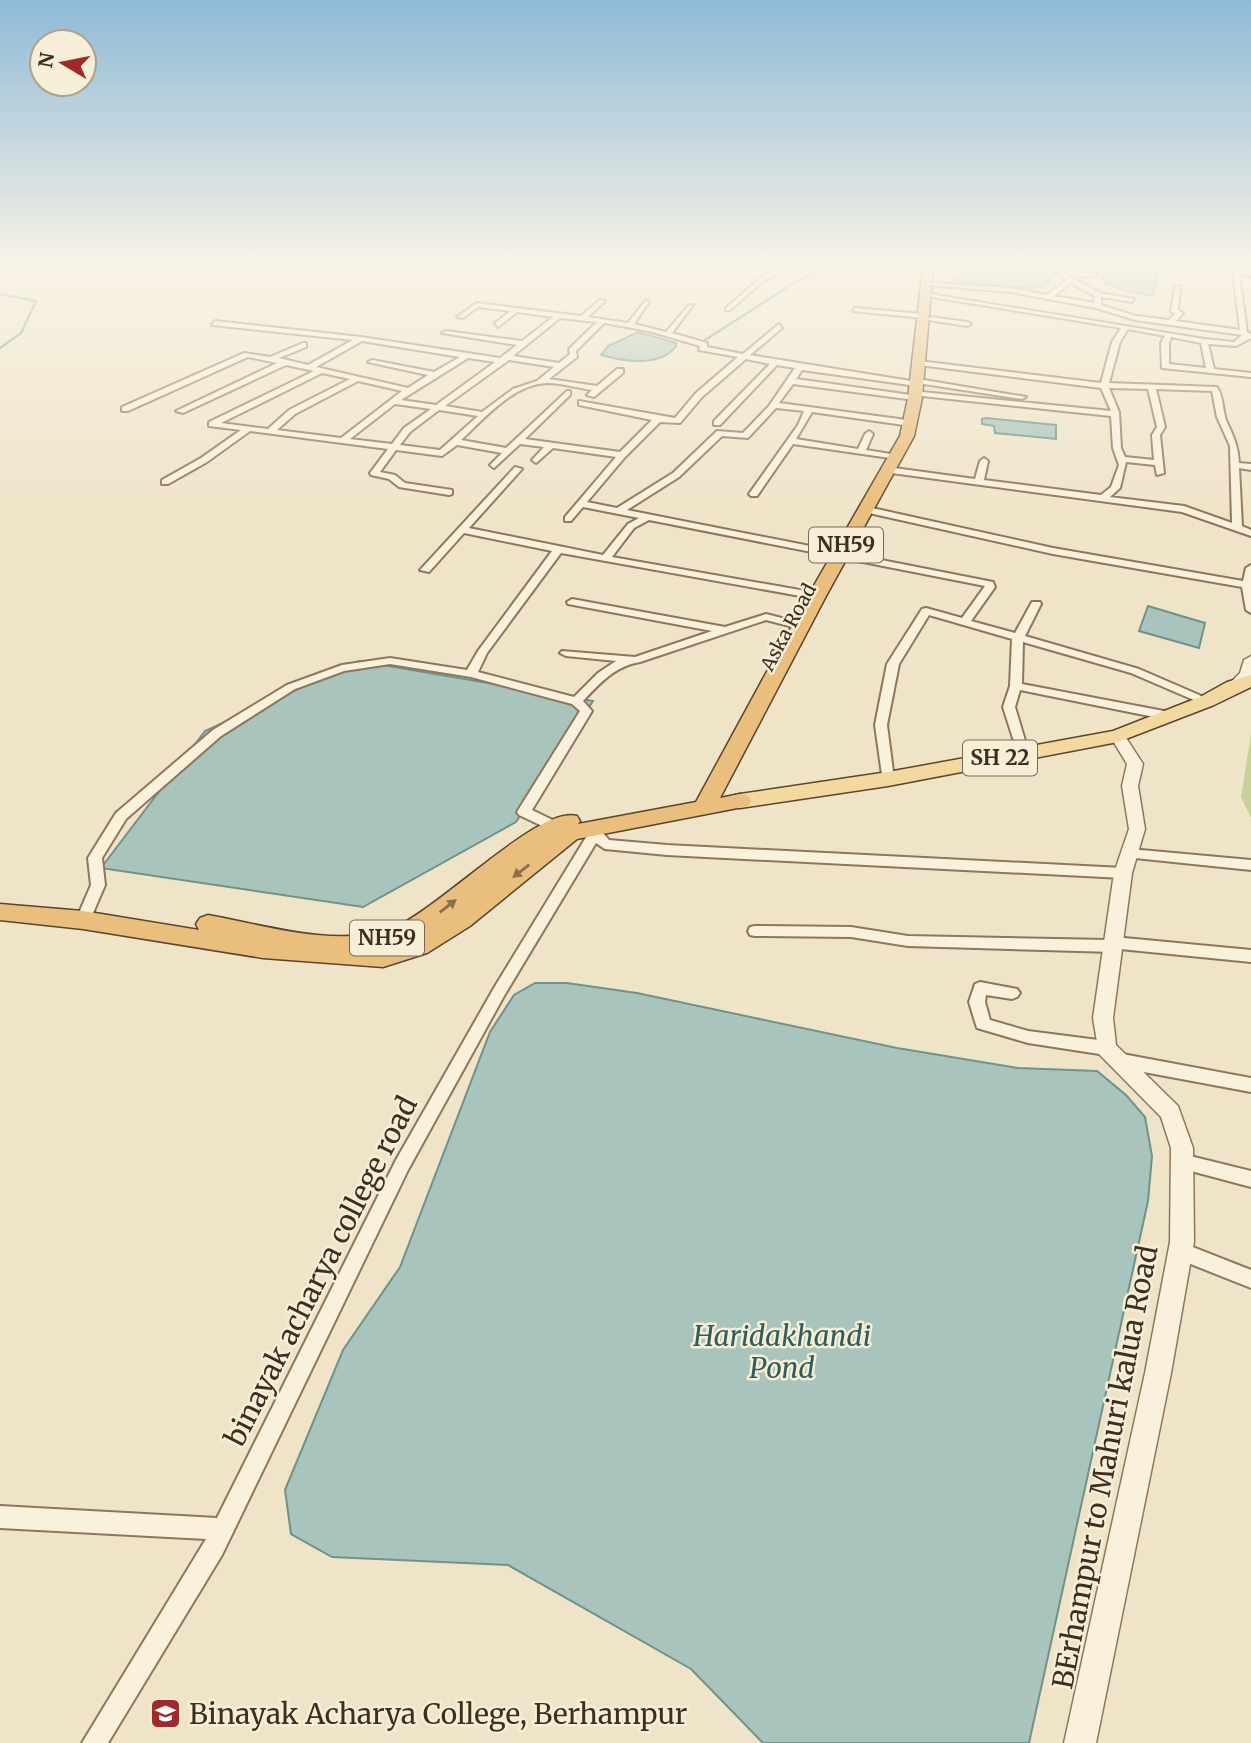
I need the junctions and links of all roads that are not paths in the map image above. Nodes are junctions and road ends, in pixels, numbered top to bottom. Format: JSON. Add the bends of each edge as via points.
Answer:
{"nodes":[{"id":1,"x":295,"y":348,"type":"edge"},
{"id":2,"x":344,"y":348,"type":"edge"},
{"id":3,"x":394,"y":348,"type":"edge"},
{"id":4,"x":419,"y":348,"type":"edge"},
{"id":5,"x":519,"y":348,"type":"edge"},
{"id":6,"x":575,"y":348,"type":"edge"},
{"id":7,"x":704,"y":348,"type":"edge"},
{"id":8,"x":753,"y":348,"type":"edge"},
{"id":9,"x":923,"y":348,"type":"edge"},
{"id":10,"x":1114,"y":348,"type":"edge"},
{"id":11,"x":1165,"y":348,"type":"edge"},
{"id":12,"x":1205,"y":348,"type":"edge"},
{"id":13,"x":390,"y":351,"type":"dead end"},
{"id":14,"x":466,"y":356,"type":"junction"},
{"id":15,"x":381,"y":357,"type":"dead end"},
{"id":16,"x":743,"y":357,"type":"junction"},
{"id":17,"x":271,"y":359,"type":"junction"},
{"id":18,"x":505,"y":359,"type":"junction"},
{"id":19,"x":285,"y":362,"type":"junction"},
{"id":20,"x":372,"y":362,"type":"junction"},
{"id":21,"x":775,"y":363,"type":"junction"},
{"id":22,"x":922,"y":363,"type":"junction"},
{"id":23,"x":561,"y":366,"type":"junction"},
{"id":24,"x":1172,"y":367,"type":"junction"},
{"id":25,"x":307,"y":368,"type":"junction"},
{"id":26,"x":800,"y":368,"type":"junction"},
{"id":27,"x":1210,"y":370,"type":"junction"},
{"id":28,"x":320,"y":371,"type":"junction"},
{"id":29,"x":620,"y":371,"type":"dead end"},
{"id":30,"x":434,"y":374,"type":"junction"},
{"id":31,"x":1251,"y":375,"type":"edge"},
{"id":32,"x":346,"y":377,"type":"junction"},
{"id":33,"x":356,"y":380,"type":"junction"},
{"id":34,"x":543,"y":380,"type":"junction"},
{"id":35,"x":791,"y":382,"type":"junction"},
{"id":36,"x":1104,"y":385,"type":"junction"},
{"id":37,"x":1152,"y":388,"type":"junction"},
{"id":38,"x":1185,"y":388,"type":"junction"},
{"id":39,"x":598,"y":389,"type":"junction"},
{"id":40,"x":919,"y":389,"type":"junction"},
{"id":41,"x":408,"y":390,"type":"junction"},
{"id":42,"x":567,"y":393,"type":"dead end"},
{"id":43,"x":1022,"y":397,"type":"dead end"},
{"id":44,"x":394,"y":401,"type":"junction"},
{"id":45,"x":775,"y":405,"type":"junction"},
{"id":46,"x":440,"y":408,"type":"junction"},
{"id":47,"x":125,"y":409,"type":"dead end"},
{"id":48,"x":809,"y":409,"type":"junction"},
{"id":49,"x":180,"y":411,"type":"dead end"},
{"id":50,"x":1115,"y":414,"type":"junction"},
{"id":51,"x":486,"y":415,"type":"junction"},
{"id":52,"x":658,"y":419,"type":"junction"},
{"id":53,"x":717,"y":423,"type":"dead end"},
{"id":54,"x":911,"y":423,"type":"junction"},
{"id":55,"x":249,"y":428,"type":"junction"},
{"id":56,"x":269,"y":432,"type":"junction"},
{"id":57,"x":869,"y":435,"type":"dead end"},
{"id":58,"x":519,"y":441,"type":"junction"},
{"id":59,"x":790,"y":441,"type":"junction"},
{"id":60,"x":341,"y":442,"type":"junction"},
{"id":61,"x":456,"y":442,"type":"junction"},
{"id":62,"x":551,"y":445,"type":"junction"},
{"id":63,"x":393,"y":448,"type":"junction"},
{"id":64,"x":509,"y":451,"type":"junction"},
{"id":65,"x":860,"y":452,"type":"junction"},
{"id":66,"x":622,"y":455,"type":"junction"},
{"id":67,"x":1121,"y":459,"type":"junction"},
{"id":68,"x":536,"y":460,"type":"dead end"},
{"id":69,"x":984,"y":461,"type":"dead end"},
{"id":70,"x":1235,"y":465,"type":"junction"},
{"id":71,"x":892,"y":466,"type":"junction"},
{"id":72,"x":1251,"y":467,"type":"edge"},
{"id":73,"x":165,"y":482,"type":"dead end"},
{"id":74,"x":979,"y":482,"type":"junction"},
{"id":75,"x":449,"y":492,"type":"dead end"},
{"id":76,"x":754,"y":494,"type":"dead end"},
{"id":77,"x":1103,"y":498,"type":"junction"},
{"id":78,"x":581,"y":504,"type":"junction"},
{"id":79,"x":619,"y":511,"type":"junction"},
{"id":80,"x":872,"y":511,"type":"junction"},
{"id":81,"x":648,"y":517,"type":"junction"},
{"id":82,"x":568,"y":519,"type":"dead end"},
{"id":83,"x":1237,"y":527,"type":"junction"},
{"id":84,"x":463,"y":530,"type":"junction"},
{"id":85,"x":1251,"y":533,"type":"edge"},
{"id":86,"x":558,"y":550,"type":"junction"},
{"id":87,"x":845,"y":555,"type":"junction"},
{"id":88,"x":605,"y":559,"type":"junction"},
{"id":89,"x":1251,"y":568,"type":"edge"},
{"id":90,"x":425,"y":570,"type":"dead end"},
{"id":91,"x":1247,"y":585,"type":"junction"},
{"id":92,"x":817,"y":596,"type":"junction"},
{"id":93,"x":572,"y":602,"type":"dead end"},
{"id":94,"x":1036,"y":604,"type":"dead end"},
{"id":95,"x":1251,"y":610,"type":"edge"},
{"id":96,"x":964,"y":623,"type":"junction"},
{"id":97,"x":801,"y":626,"type":"junction"},
{"id":98,"x":725,"y":630,"type":"junction"},
{"id":99,"x":1018,"y":639,"type":"junction"},
{"id":100,"x":566,"y":653,"type":"dead end"},
{"id":101,"x":627,"y":660,"type":"junction"},
{"id":102,"x":1251,"y":660,"type":"edge"},
{"id":103,"x":471,"y":674,"type":"junction"},
{"id":104,"x":1242,"y":684,"type":"edge"},
{"id":105,"x":1016,"y":686,"type":"junction"},
{"id":106,"x":576,"y":701,"type":"junction"},
{"id":107,"x":1207,"y":701,"type":"junction"},
{"id":108,"x":1169,"y":716,"type":"junction"},
{"id":109,"x":1118,"y":736,"type":"junction"},
{"id":110,"x":1023,"y":754,"type":"junction"},
{"id":111,"x":888,"y":779,"type":"junction"},
{"id":112,"x":719,"y":801,"type":"junction"},
{"id":113,"x":582,"y":829,"type":"junction"},
{"id":114,"x":1127,"y":863,"type":"junction"},
{"id":115,"x":1251,"y":865,"type":"edge"},
{"id":116,"x":0,"y":897,"type":"edge"},
{"id":117,"x":0,"y":912,"type":"edge"},
{"id":118,"x":87,"y":913,"type":"junction"},
{"id":119,"x":755,"y":931,"type":"dead end"},
{"id":120,"x":1114,"y":944,"type":"junction"},
{"id":121,"x":1251,"y":956,"type":"edge"},
{"id":122,"x":1013,"y":993,"type":"dead end"},
{"id":123,"x":1111,"y":1054,"type":"junction"},
{"id":124,"x":1251,"y":1085,"type":"edge"},
{"id":125,"x":1182,"y":1162,"type":"junction"},
{"id":126,"x":1251,"y":1179,"type":"edge"},
{"id":127,"x":1180,"y":1251,"type":"junction"},
{"id":128,"x":1251,"y":1279,"type":"edge"},
{"id":129,"x":0,"y":1517,"type":"edge"},
{"id":130,"x":222,"y":1529,"type":"junction"},
{"id":131,"x":94,"y":1743,"type":"edge"},
{"id":132,"x":1080,"y":1743,"type":"edge"}],
"edges":[{"from":1,"to":17,"type":"street"},
{"from":2,"to":25,"type":"street"},
{"from":3,"to":13,"type":"street"},
{"from":4,"to":14,"type":"street"},
{"from":5,"to":18,"type":"street"},
{"from":6,"to":23,"type":"street","via":[[574,355]]},
{"from":7,"to":16,"type":"street"},
{"from":8,"to":16,"type":"street"},
{"from":9,"to":22,"type":"highway","name":"Aska Road","number":"NH59"},
{"from":10,"to":36,"type":"street"},
{"from":11,"to":24,"type":"street","via":[[1165,366]]},
{"from":12,"to":27,"type":"street"},
{"from":14,"to":18,"type":"street"},
{"from":14,"to":30,"type":"street"},
{"from":15,"to":20,"type":"street"},
{"from":16,"to":21,"type":"street"},
{"from":16,"to":52,"type":"street","via":[[677,421]]},
{"from":17,"to":19,"type":"street"},
{"from":17,"to":47,"type":"street","via":[[247,355]]},
{"from":18,"to":23,"type":"street"},
{"from":18,"to":46,"type":"street"},
{"from":19,"to":25,"type":"street"},
{"from":19,"to":49,"type":"street"},
{"from":20,"to":30,"type":"street"},
{"from":20,"to":32,"type":"street"},
{"from":21,"to":26,"type":"street"},
{"from":21,"to":53,"type":"street"},
{"from":22,"to":36,"type":"street"},
{"from":22,"to":40,"type":"highway","name":"Aska Road","number":"NH59"},
{"from":23,"to":34,"type":"street"},
{"from":24,"to":27,"type":"street"},
{"from":24,"to":38,"type":"street"},
{"from":25,"to":28,"type":"street"},
{"from":26,"to":35,"type":"street"},
{"from":26,"to":40,"type":"street"},
{"from":27,"to":31,"type":"street"},
{"from":28,"to":32,"type":"street"},
{"from":28,"to":55,"type":"street","via":[[212,424]]},
{"from":29,"to":39,"type":"street"},
{"from":30,"to":41,"type":"street"},
{"from":32,"to":33,"type":"street"},
{"from":33,"to":41,"type":"street"},
{"from":33,"to":56,"type":"street","via":[[292,412]]},
{"from":34,"to":39,"type":"street"},
{"from":34,"to":51,"type":"street","via":[[514,391]]},
{"from":35,"to":40,"type":"street"},
{"from":35,"to":45,"type":"street"},
{"from":36,"to":37,"type":"street"},
{"from":36,"to":50,"type":"street"},
{"from":37,"to":38,"type":"street"},
{"from":37,"to":67,"type":"street","via":[[1161,427],[1156,435],[1160,468]]},
{"from":38,"to":70,"type":"street","via":[[1214,389],[1218,395],[1221,417],[1234,446]]},
{"from":39,"to":52,"type":"street","via":[[582,403]]},
{"from":40,"to":43,"type":"street"},
{"from":40,"to":50,"type":"street"},
{"from":40,"to":54,"type":"highway","number":"NH59"},
{"from":40,"to":71,"type":"highway","name":"Aska Road","number":"NH59","via":[[914,435]]},
{"from":41,"to":44,"type":"street"},
{"from":42,"to":58,"type":"street"},
{"from":44,"to":46,"type":"street"},
{"from":44,"to":60,"type":"street"},
{"from":45,"to":48,"type":"street"},
{"from":45,"to":79,"type":"street","via":[[745,436],[720,433],[676,475]]},
{"from":46,"to":51,"type":"street"},
{"from":46,"to":63,"type":"street","via":[[407,430]]},
{"from":48,"to":54,"type":"street"},
{"from":48,"to":59,"type":"street"},
{"from":50,"to":67,"type":"street"},
{"from":51,"to":61,"type":"street"},
{"from":52,"to":66,"type":"street"},
{"from":54,"to":71,"type":"highway","number":"NH59"},
{"from":55,"to":56,"type":"street"},
{"from":55,"to":73,"type":"street"},
{"from":56,"to":60,"type":"street"},
{"from":57,"to":65,"type":"street"},
{"from":58,"to":62,"type":"street"},
{"from":58,"to":64,"type":"street"},
{"from":59,"to":65,"type":"street"},
{"from":59,"to":76,"type":"street"},
{"from":60,"to":63,"type":"street"},
{"from":61,"to":63,"type":"street","via":[[437,454]]},
{"from":61,"to":64,"type":"street"},
{"from":62,"to":66,"type":"street"},
{"from":62,"to":68,"type":"street"},
{"from":63,"to":75,"type":"street","via":[[374,472],[402,485]]},
{"from":64,"to":84,"type":"street","via":[[494,465],[518,469]]},
{"from":65,"to":71,"type":"street"},
{"from":66,"to":78,"type":"street"},
{"from":67,"to":77,"type":"street","via":[[1115,488]]},
{"from":69,"to":74,"type":"street"},
{"from":70,"to":72,"type":"street"},
{"from":70,"to":83,"type":"street"},
{"from":71,"to":74,"type":"street"},
{"from":71,"to":80,"type":"highway","name":"Aska Road","number":"NH59"},
{"from":71,"to":87,"type":"highway","number":"NH59"},
{"from":74,"to":77,"type":"street"},
{"from":77,"to":83,"type":"street","via":[[1184,509]]},
{"from":78,"to":79,"type":"street"},
{"from":78,"to":82,"type":"street"},
{"from":79,"to":81,"type":"street"},
{"from":80,"to":87,"type":"highway","name":"Aska Road","number":"NH59"},
{"from":80,"to":91,"type":"street","via":[[1053,551]]},
{"from":81,"to":87,"type":"street"},
{"from":81,"to":88,"type":"street","via":[[631,526]]},
{"from":83,"to":85,"type":"street"},
{"from":84,"to":86,"type":"street"},
{"from":84,"to":90,"type":"street"},
{"from":86,"to":88,"type":"street"},
{"from":86,"to":103,"type":"street"},
{"from":87,"to":92,"type":"highway","number":"NH59"},
{"from":87,"to":96,"type":"street","via":[[989,584]]},
{"from":87,"to":112,"type":"highway","name":"Aska Road","number":"NH59"},
{"from":88,"to":92,"type":"street"},
{"from":89,"to":91,"type":"street"},
{"from":91,"to":95,"type":"street"},
{"from":92,"to":97,"type":"highway","number":"NH59"},
{"from":93,"to":98,"type":"street"},
{"from":94,"to":99,"type":"street"},
{"from":96,"to":99,"type":"street"},
{"from":96,"to":111,"type":"street","via":[[926,611],[893,664],[881,725]]},
{"from":97,"to":98,"type":"street","via":[[766,617]]},
{"from":97,"to":112,"type":"highway","number":"NH59"},
{"from":98,"to":101,"type":"street"},
{"from":99,"to":105,"type":"street"},
{"from":99,"to":107,"type":"street","via":[[1135,671]]},
{"from":100,"to":101,"type":"street"},
{"from":101,"to":106,"type":"street","via":[[602,674]]},
{"from":102,"to":104,"type":"street"},
{"from":103,"to":106,"type":"street"},
{"from":103,"to":118,"type":"street","via":[[390,661],[342,668],[291,687],[217,733],[121,816],[95,858],[98,885]]},
{"from":104,"to":107,"type":"main road","number":"SH 22"},
{"from":105,"to":108,"type":"street"},
{"from":105,"to":110,"type":"street","via":[[1009,708]]},
{"from":106,"to":113,"type":"street","via":[[586,711],[524,812]]},
{"from":107,"to":108,"type":"main road","number":"SH 22"},
{"from":108,"to":109,"type":"main road","number":"SH 22"},
{"from":109,"to":110,"type":"main road","number":"SH 22"},
{"from":109,"to":114,"type":"street","via":[[1135,764],[1130,786],[1137,829]]},
{"from":110,"to":111,"type":"main road","number":"SH 22"},
{"from":111,"to":112,"type":"main road","number":"SH 22"},
{"from":112,"to":113,"type":"highway","number":"NH59"},
{"from":112,"to":113,"type":"highway","number":"NH59","via":[[571,820]]},
{"from":113,"to":114,"type":"street","via":[[604,844],[667,850]]},
{"from":113,"to":118,"type":"highway","number":"NH59","via":[[462,920],[418,947],[383,958],[263,949]]},
{"from":113,"to":130,"type":"street","name":"binayak acharya college road","via":[[499,992],[401,1165]]},
{"from":114,"to":115,"type":"street"},
{"from":114,"to":120,"type":"street"},
{"from":116,"to":118,"type":"highway","number":"NH59"},
{"from":117,"to":118,"type":"highway","number":"NH59"},
{"from":119,"to":120,"type":"street","via":[[851,932],[908,941]]},
{"from":120,"to":121,"type":"street"},
{"from":120,"to":123,"type":"street","via":[[1102,1018]]},
{"from":122,"to":123,"type":"street","via":[[980,988],[977,1002],[983,1024]]},
{"from":123,"to":124,"type":"street"},
{"from":123,"to":125,"type":"street","name":"BErhampur to Mahuri kalua Road","via":[[1170,1112]]},
{"from":125,"to":126,"type":"street"},
{"from":125,"to":127,"type":"street","name":"BErhampur to Mahuri kalua Road"},
{"from":127,"to":128,"type":"street"},
{"from":127,"to":132,"type":"street","name":"BErhampur to Mahuri kalua Road"},
{"from":129,"to":130,"type":"street"},
{"from":130,"to":131,"type":"street","name":"binayak acharya college road"}]}
